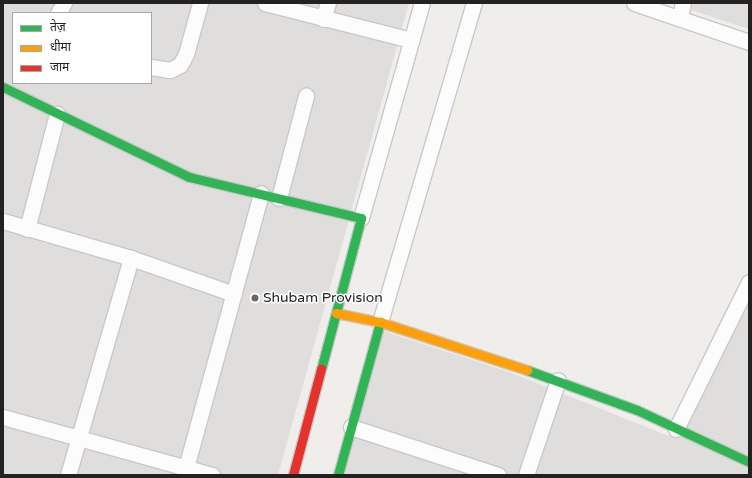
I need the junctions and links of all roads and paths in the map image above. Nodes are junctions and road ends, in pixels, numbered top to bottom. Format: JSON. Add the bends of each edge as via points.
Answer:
{"nodes":[{"id":1,"x":64,"y":3,"type":"edge"},
{"id":2,"x":200,"y":3,"type":"edge"},
{"id":3,"x":265,"y":3,"type":"edge"},
{"id":4,"x":328,"y":3,"type":"edge"},
{"id":5,"x":422,"y":3,"type":"edge"},
{"id":6,"x":474,"y":3,"type":"edge"},
{"id":7,"x":634,"y":3,"type":"edge"},
{"id":8,"x":683,"y":3,"type":"edge"},
{"id":9,"x":59,"y":12,"type":"edge"},
{"id":10,"x":680,"y":18,"type":"junction"},
{"id":11,"x":324,"y":19,"type":"junction"},
{"id":12,"x":411,"y":40,"type":"junction"},
{"id":13,"x":749,"y":42,"type":"edge"},
{"id":14,"x":152,"y":67,"type":"edge"},
{"id":15,"x":3,"y":86,"type":"edge"},
{"id":16,"x":20,"y":89,"type":"edge"},
{"id":17,"x":306,"y":96,"type":"dead end"},
{"id":18,"x":57,"y":114,"type":"junction"},
{"id":19,"x":261,"y":194,"type":"junction"},
{"id":20,"x":279,"y":198,"type":"junction"},
{"id":21,"x":361,"y":218,"type":"junction"},
{"id":22,"x":4,"y":225,"type":"edge"},
{"id":23,"x":27,"y":229,"type":"junction"},
{"id":24,"x":131,"y":258,"type":"junction"},
{"id":25,"x":749,"y":282,"type":"edge"},
{"id":26,"x":234,"y":294,"type":"junction"},
{"id":27,"x":336,"y":313,"type":"junction"},
{"id":28,"x":380,"y":322,"type":"junction"},
{"id":29,"x":558,"y":380,"type":"junction"},
{"id":30,"x":3,"y":417,"type":"edge"},
{"id":31,"x":351,"y":427,"type":"junction"},
{"id":32,"x":676,"y":430,"type":"junction"},
{"id":33,"x":78,"y":437,"type":"junction"},
{"id":34,"x":749,"y":462,"type":"edge"},
{"id":35,"x":185,"y":471,"type":"edge"},
{"id":36,"x":68,"y":475,"type":"edge"},
{"id":37,"x":212,"y":475,"type":"edge"},
{"id":38,"x":293,"y":475,"type":"edge"},
{"id":39,"x":338,"y":475,"type":"edge"},
{"id":40,"x":498,"y":475,"type":"edge"},
{"id":41,"x":526,"y":475,"type":"edge"}],
"edges":[{"from":1,"to":9,"type":"street"},
{"from":2,"to":14,"type":"street","via":[[186,54],[180,65],[170,70]]},
{"from":3,"to":11,"type":"street"},
{"from":4,"to":11,"type":"street"},
{"from":5,"to":12,"type":"street"},
{"from":6,"to":28,"type":"street"},
{"from":7,"to":10,"type":"street"},
{"from":8,"to":10,"type":"street"},
{"from":10,"to":13,"type":"street"},
{"from":11,"to":12,"type":"street"},
{"from":12,"to":21,"type":"street"},
{"from":15,"to":16,"type":"street"},
{"from":16,"to":18,"type":"street"},
{"from":17,"to":20,"type":"street"},
{"from":18,"to":19,"type":"street","via":[[189,177]]},
{"from":18,"to":23,"type":"street"},
{"from":19,"to":20,"type":"street"},
{"from":19,"to":26,"type":"street"},
{"from":20,"to":21,"type":"street"},
{"from":21,"to":27,"type":"street"},
{"from":22,"to":23,"type":"street"},
{"from":23,"to":24,"type":"street"},
{"from":24,"to":26,"type":"street"},
{"from":24,"to":33,"type":"street"},
{"from":25,"to":32,"type":"street"},
{"from":26,"to":35,"type":"street"},
{"from":27,"to":28,"type":"street"},
{"from":27,"to":38,"type":"street"},
{"from":28,"to":29,"type":"street"},
{"from":28,"to":31,"type":"street"},
{"from":29,"to":32,"type":"street","via":[[637,410]]},
{"from":29,"to":41,"type":"street"},
{"from":30,"to":33,"type":"street"},
{"from":31,"to":39,"type":"street"},
{"from":31,"to":40,"type":"street"},
{"from":32,"to":34,"type":"street"},
{"from":33,"to":35,"type":"street"},
{"from":33,"to":36,"type":"street"},
{"from":35,"to":37,"type":"street"}]}
